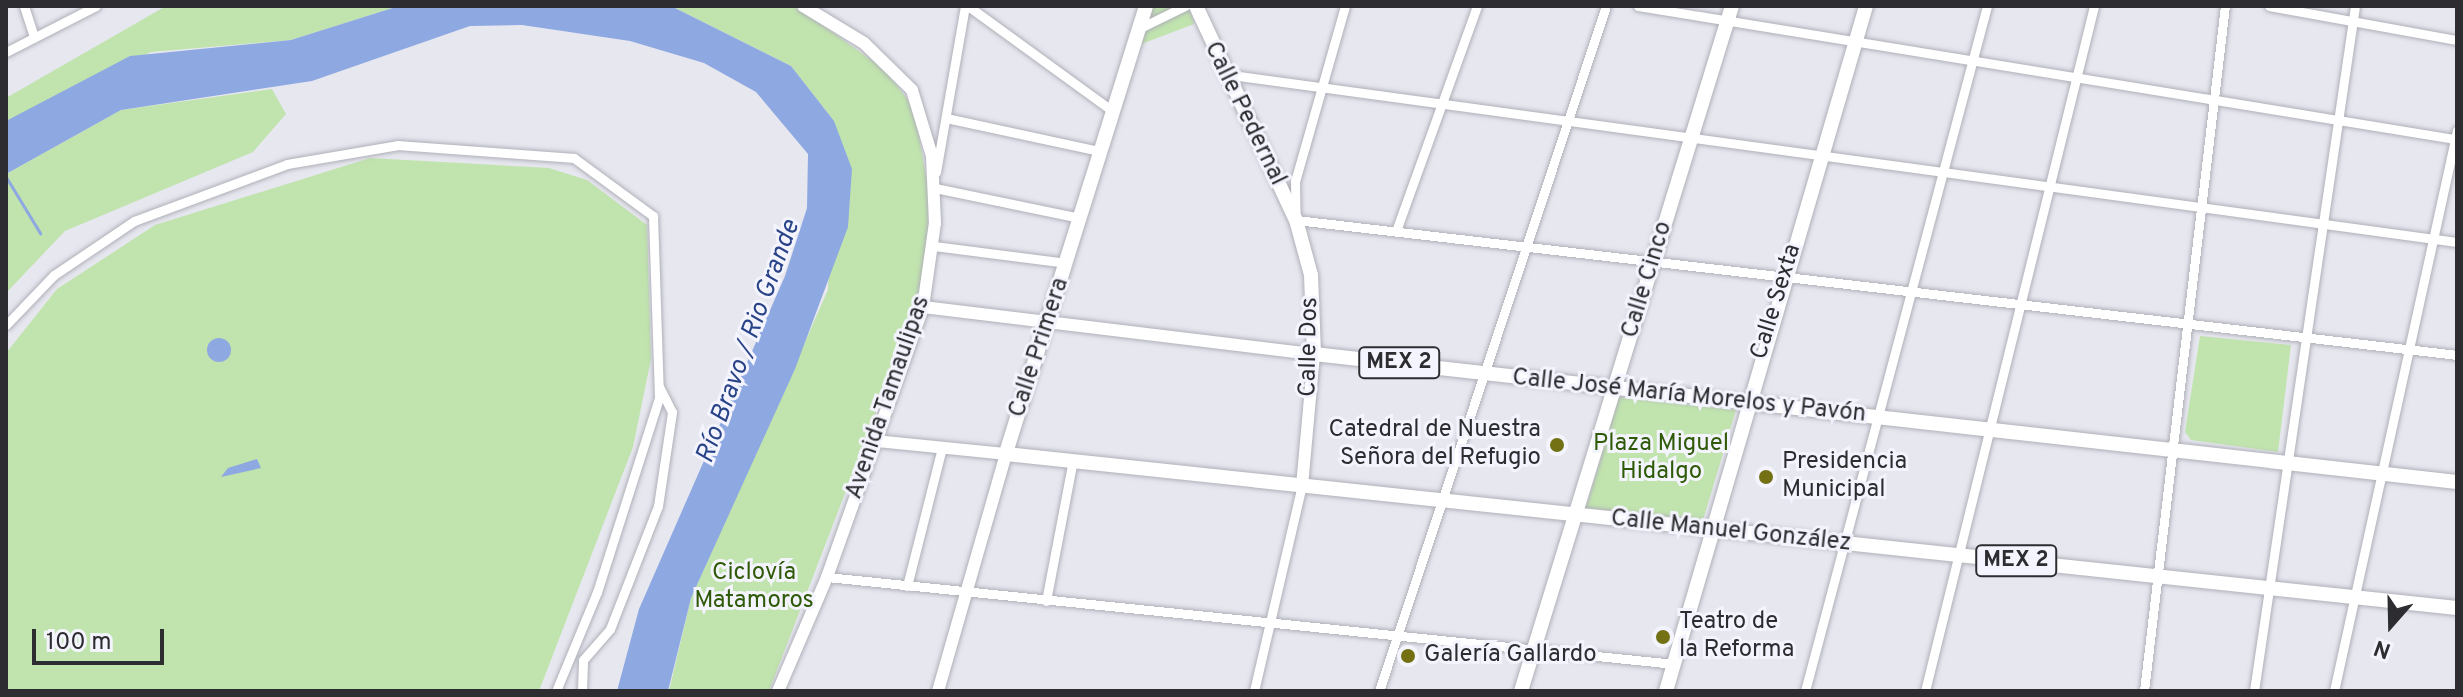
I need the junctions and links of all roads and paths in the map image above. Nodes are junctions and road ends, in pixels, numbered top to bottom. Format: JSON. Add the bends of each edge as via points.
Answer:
{"nodes":[{"id":1,"x":24,"y":6,"type":"edge"},
{"id":2,"x":96,"y":6,"type":"edge"},
{"id":3,"x":803,"y":6,"type":"edge"},
{"id":4,"x":966,"y":6,"type":"edge"},
{"id":5,"x":1146,"y":6,"type":"edge"},
{"id":6,"x":1185,"y":6,"type":"edge"},
{"id":7,"x":1196,"y":6,"type":"edge"},
{"id":8,"x":1345,"y":6,"type":"edge"},
{"id":9,"x":1477,"y":6,"type":"edge"},
{"id":10,"x":1606,"y":6,"type":"edge"},
{"id":11,"x":1638,"y":6,"type":"edge"},
{"id":12,"x":1866,"y":6,"type":"edge"},
{"id":13,"x":1987,"y":6,"type":"edge"},
{"id":14,"x":2094,"y":6,"type":"edge"},
{"id":15,"x":2225,"y":6,"type":"edge"},
{"id":16,"x":2269,"y":6,"type":"edge"},
{"id":17,"x":2355,"y":6,"type":"edge"},
{"id":18,"x":1730,"y":13,"type":"edge"},
{"id":19,"x":2352,"y":22,"type":"junction"},
{"id":20,"x":1136,"y":30,"type":"junction"},
{"id":21,"x":34,"y":37,"type":"junction"},
{"id":22,"x":2457,"y":40,"type":"edge"},
{"id":23,"x":1855,"y":42,"type":"junction"},
{"id":24,"x":6,"y":52,"type":"edge"},
{"id":25,"x":1973,"y":61,"type":"junction"},
{"id":26,"x":1222,"y":73,"type":"junction"},
{"id":27,"x":2077,"y":78,"type":"junction"},
{"id":28,"x":1320,"y":89,"type":"junction"},
{"id":29,"x":2213,"y":100,"type":"junction"},
{"id":30,"x":1441,"y":108,"type":"junction"},
{"id":31,"x":1110,"y":109,"type":"junction"},
{"id":32,"x":946,"y":118,"type":"junction"},
{"id":33,"x":2337,"y":121,"type":"junction"},
{"id":34,"x":1568,"y":123,"type":"junction"},
{"id":35,"x":2456,"y":134,"type":"edge"},
{"id":36,"x":1690,"y":140,"type":"junction"},
{"id":37,"x":1098,"y":151,"type":"junction"},
{"id":38,"x":1821,"y":157,"type":"junction"},
{"id":39,"x":1942,"y":173,"type":"junction"},
{"id":40,"x":935,"y":183,"type":"junction"},
{"id":41,"x":2050,"y":187,"type":"junction"},
{"id":42,"x":2202,"y":208,"type":"junction"},
{"id":43,"x":1080,"y":218,"type":"junction"},
{"id":44,"x":1296,"y":220,"type":"junction"},
{"id":45,"x":2322,"y":224,"type":"junction"},
{"id":46,"x":1396,"y":231,"type":"junction"},
{"id":47,"x":2435,"y":239,"type":"junction"},
{"id":48,"x":2457,"y":242,"type":"edge"},
{"id":49,"x":934,"y":246,"type":"junction"},
{"id":50,"x":1527,"y":246,"type":"junction"},
{"id":51,"x":1067,"y":263,"type":"junction"},
{"id":52,"x":1652,"y":263,"type":"junction"},
{"id":53,"x":1783,"y":280,"type":"junction"},
{"id":54,"x":1911,"y":294,"type":"junction"},
{"id":55,"x":923,"y":307,"type":"junction"},
{"id":56,"x":2019,"y":307,"type":"junction"},
{"id":57,"x":6,"y":325,"type":"edge"},
{"id":58,"x":1051,"y":325,"type":"junction"},
{"id":59,"x":2189,"y":325,"type":"junction"},
{"id":60,"x":2305,"y":339,"type":"junction"},
{"id":61,"x":2413,"y":350,"type":"junction"},
{"id":62,"x":1314,"y":354,"type":"junction"},
{"id":63,"x":2457,"y":355,"type":"edge"},
{"id":64,"x":1483,"y":373,"type":"junction"},
{"id":65,"x":658,"y":386,"type":"junction"},
{"id":66,"x":1615,"y":389,"type":"junction"},
{"id":67,"x":1746,"y":404,"type":"junction"},
{"id":68,"x":1877,"y":418,"type":"junction"},
{"id":69,"x":1990,"y":430,"type":"junction"},
{"id":70,"x":876,"y":441,"type":"junction"},
{"id":71,"x":942,"y":448,"type":"junction"},
{"id":72,"x":2173,"y":450,"type":"junction"},
{"id":73,"x":1006,"y":454,"type":"junction"},
{"id":74,"x":1073,"y":460,"type":"junction"},
{"id":75,"x":2287,"y":462,"type":"junction"},
{"id":76,"x":2379,"y":473,"type":"junction"},
{"id":77,"x":2457,"y":482,"type":"edge"},
{"id":78,"x":1302,"y":485,"type":"junction"},
{"id":79,"x":1441,"y":498,"type":"junction"},
{"id":80,"x":1575,"y":514,"type":"junction"},
{"id":81,"x":1709,"y":529,"type":"junction"},
{"id":82,"x":1846,"y":544,"type":"junction"},
{"id":83,"x":1958,"y":555,"type":"junction"},
{"id":84,"x":2158,"y":576,"type":"junction"},
{"id":85,"x":827,"y":577,"type":"junction"},
{"id":86,"x":907,"y":586,"type":"junction"},
{"id":87,"x":2270,"y":588,"type":"junction"},
{"id":88,"x":965,"y":593,"type":"junction"},
{"id":89,"x":2353,"y":597,"type":"junction"},
{"id":90,"x":1046,"y":601,"type":"junction"},
{"id":91,"x":2457,"y":608,"type":"edge"},
{"id":92,"x":1272,"y":624,"type":"junction"},
{"id":93,"x":1396,"y":638,"type":"junction"},
{"id":94,"x":1533,"y":650,"type":"junction"},
{"id":95,"x":1674,"y":664,"type":"junction"},
{"id":96,"x":556,"y":691,"type":"edge"},
{"id":97,"x":582,"y":691,"type":"edge"},
{"id":98,"x":778,"y":691,"type":"edge"},
{"id":99,"x":938,"y":691,"type":"edge"},
{"id":100,"x":1254,"y":691,"type":"edge"},
{"id":101,"x":1379,"y":691,"type":"edge"},
{"id":102,"x":1521,"y":691,"type":"edge"},
{"id":103,"x":1666,"y":691,"type":"edge"},
{"id":104,"x":1805,"y":691,"type":"edge"},
{"id":105,"x":1925,"y":691,"type":"edge"},
{"id":106,"x":2144,"y":691,"type":"edge"},
{"id":107,"x":2254,"y":691,"type":"edge"},
{"id":108,"x":2334,"y":691,"type":"edge"}],
"edges":[{"from":1,"to":21,"type":"street"},
{"from":2,"to":21,"type":"street"},
{"from":3,"to":40,"type":"street","name":"Avenida Tamaulipas","via":[[904,78],[924,119]]},
{"from":4,"to":31,"type":"street"},
{"from":4,"to":32,"type":"street"},
{"from":5,"to":20,"type":"main road","name":"Calle Primera"},
{"from":6,"to":20,"type":"street"},
{"from":7,"to":26,"type":"main road","name":"Calle Pedernal"},
{"from":8,"to":28,"type":"street","name":"Calle Dos"},
{"from":9,"to":30,"type":"street"},
{"from":10,"to":34,"type":"street"},
{"from":11,"to":18,"type":"street"},
{"from":12,"to":23,"type":"main road","name":"Calle Sexta"},
{"from":13,"to":25,"type":"street"},
{"from":14,"to":27,"type":"street"},
{"from":15,"to":29,"type":"street"},
{"from":16,"to":19,"type":"street"},
{"from":17,"to":19,"type":"street"},
{"from":18,"to":23,"type":"street"},
{"from":18,"to":36,"type":"main road","name":"Calle Cinco"},
{"from":19,"to":22,"type":"street"},
{"from":19,"to":33,"type":"street"},
{"from":20,"to":31,"type":"main road","name":"Calle Primera"},
{"from":21,"to":24,"type":"street"},
{"from":23,"to":25,"type":"street"},
{"from":23,"to":38,"type":"main road","name":"Calle Sexta"},
{"from":25,"to":27,"type":"street"},
{"from":25,"to":39,"type":"street"},
{"from":26,"to":28,"type":"street"},
{"from":26,"to":44,"type":"main road","name":"Calle Pedernal"},
{"from":27,"to":29,"type":"street"},
{"from":27,"to":41,"type":"street"},
{"from":28,"to":30,"type":"street"},
{"from":28,"to":44,"type":"street","name":"Calle Dos","via":[[1295,181]]},
{"from":29,"to":33,"type":"street"},
{"from":29,"to":42,"type":"street"},
{"from":30,"to":34,"type":"street"},
{"from":30,"to":46,"type":"street"},
{"from":31,"to":37,"type":"main road","name":"Calle Primera"},
{"from":32,"to":37,"type":"street"},
{"from":32,"to":40,"type":"street"},
{"from":33,"to":35,"type":"street"},
{"from":33,"to":45,"type":"street"},
{"from":34,"to":36,"type":"street"},
{"from":34,"to":50,"type":"street"},
{"from":35,"to":47,"type":"street"},
{"from":36,"to":38,"type":"street"},
{"from":36,"to":52,"type":"main road","name":"Calle Cinco"},
{"from":37,"to":43,"type":"main road","name":"Calle Primera"},
{"from":38,"to":39,"type":"street"},
{"from":38,"to":53,"type":"main road","name":"Calle Sexta"},
{"from":39,"to":41,"type":"street"},
{"from":39,"to":54,"type":"street"},
{"from":40,"to":43,"type":"street"},
{"from":40,"to":49,"type":"street","name":"Avenida Tamaulipas"},
{"from":41,"to":42,"type":"street"},
{"from":41,"to":56,"type":"street"},
{"from":42,"to":45,"type":"street"},
{"from":42,"to":59,"type":"street"},
{"from":43,"to":51,"type":"main road","name":"Calle Primera"},
{"from":44,"to":46,"type":"street"},
{"from":44,"to":62,"type":"main road","name":"Calle Dos","via":[[1311,275]]},
{"from":45,"to":47,"type":"street"},
{"from":45,"to":60,"type":"street"},
{"from":46,"to":50,"type":"street"},
{"from":47,"to":48,"type":"street"},
{"from":47,"to":61,"type":"street"},
{"from":49,"to":51,"type":"street"},
{"from":49,"to":55,"type":"street","name":"Avenida Tamaulipas"},
{"from":50,"to":52,"type":"street"},
{"from":50,"to":64,"type":"street"},
{"from":51,"to":58,"type":"main road","name":"Calle Primera"},
{"from":52,"to":53,"type":"street"},
{"from":52,"to":66,"type":"main road","name":"Calle Cinco"},
{"from":53,"to":54,"type":"street"},
{"from":53,"to":67,"type":"main road","name":"Calle Sexta"},
{"from":54,"to":56,"type":"street"},
{"from":54,"to":68,"type":"street"},
{"from":55,"to":58,"type":"street","name":"Calle José María Morelos y Pavón"},
{"from":55,"to":70,"type":"street","name":"Avenida Tamaulipas"},
{"from":56,"to":59,"type":"street"},
{"from":56,"to":69,"type":"street"},
{"from":57,"to":65,"type":"street","via":[[54,275],[134,221],[287,164],[398,145],[574,158],[653,216]]},
{"from":58,"to":62,"type":"street","name":"Calle José María Morelos y Pavón"},
{"from":58,"to":73,"type":"main road","name":"Calle Primera"},
{"from":59,"to":60,"type":"street"},
{"from":59,"to":72,"type":"street"},
{"from":60,"to":61,"type":"street"},
{"from":60,"to":75,"type":"street"},
{"from":61,"to":63,"type":"street"},
{"from":61,"to":76,"type":"street"},
{"from":62,"to":64,"type":"main road","name":"Calle José María Morelos y Pavón","number":"MEX 2"},
{"from":62,"to":78,"type":"street","name":"Calle Dos"},
{"from":64,"to":66,"type":"main road","name":"Calle José María Morelos y Pavón","number":"MEX 2"},
{"from":64,"to":79,"type":"street"},
{"from":65,"to":96,"type":"street","via":[[648,441]]},
{"from":65,"to":97,"type":"street","via":[[672,412],[658,506],[610,629],[583,660]]},
{"from":66,"to":67,"type":"main road","name":"Calle José María Morelos y Pavón","number":"MEX 2"},
{"from":66,"to":80,"type":"main road","name":"Calle Cinco"},
{"from":67,"to":68,"type":"main road","name":"Calle José María Morelos y Pavón","number":"MEX 2"},
{"from":67,"to":81,"type":"main road","name":"Calle Sexta"},
{"from":68,"to":69,"type":"main road","name":"Calle José María Morelos y Pavón","number":"MEX 2"},
{"from":68,"to":82,"type":"street"},
{"from":69,"to":72,"type":"main road","name":"Calle José María Morelos y Pavón","number":"MEX 2"},
{"from":69,"to":83,"type":"street"},
{"from":70,"to":71,"type":"street"},
{"from":70,"to":85,"type":"street","name":"Avenida Tamaulipas"},
{"from":71,"to":73,"type":"street"},
{"from":71,"to":86,"type":"street"},
{"from":72,"to":75,"type":"main road","name":"Calle José María Morelos y Pavón","number":"MEX 2"},
{"from":72,"to":84,"type":"street"},
{"from":73,"to":74,"type":"main road","name":"Calle Manuel González"},
{"from":73,"to":88,"type":"street","name":"Calle Primera"},
{"from":74,"to":78,"type":"main road","name":"Calle Manuel González"},
{"from":74,"to":90,"type":"street"},
{"from":75,"to":76,"type":"main road","name":"Calle José María Morelos y Pavón","number":"MEX 2"},
{"from":75,"to":87,"type":"street"},
{"from":76,"to":77,"type":"main road","name":"Calle José María Morelos y Pavón","number":"MEX 2"},
{"from":76,"to":89,"type":"street"},
{"from":78,"to":79,"type":"main road","name":"Calle Manuel González"},
{"from":78,"to":92,"type":"street","name":"Calle Dos"},
{"from":79,"to":80,"type":"main road","name":"Calle Manuel González"},
{"from":79,"to":93,"type":"street"},
{"from":80,"to":81,"type":"main road","name":"Calle Manuel González","number":"MEX 2"},
{"from":80,"to":94,"type":"main road","name":"Calle Cinco"},
{"from":81,"to":82,"type":"main road","name":"Calle Manuel González","number":"MEX 2"},
{"from":81,"to":95,"type":"main road","name":"Calle Sexta"},
{"from":82,"to":83,"type":"main road","name":"Calle Manuel González","number":"MEX 2"},
{"from":82,"to":104,"type":"street"},
{"from":83,"to":84,"type":"main road","name":"Calle Manuel González","number":"MEX 2"},
{"from":83,"to":105,"type":"street"},
{"from":84,"to":87,"type":"main road","name":"Calle Manuel González","number":"MEX 2"},
{"from":84,"to":106,"type":"street"},
{"from":85,"to":86,"type":"street"},
{"from":85,"to":98,"type":"street","name":"Avenida Tamaulipas"},
{"from":86,"to":88,"type":"street"},
{"from":87,"to":89,"type":"main road","name":"Calle Manuel González","number":"MEX 2"},
{"from":87,"to":107,"type":"street"},
{"from":88,"to":90,"type":"street"},
{"from":88,"to":99,"type":"street","name":"Calle Primera"},
{"from":89,"to":91,"type":"main road","name":"Calle Manuel González","number":"MEX 2"},
{"from":89,"to":108,"type":"street"},
{"from":90,"to":92,"type":"street"},
{"from":92,"to":93,"type":"street"},
{"from":92,"to":100,"type":"street","name":"Calle Dos"},
{"from":93,"to":94,"type":"street"},
{"from":93,"to":101,"type":"street"},
{"from":94,"to":95,"type":"street"},
{"from":94,"to":102,"type":"main road","name":"Calle Cinco"},
{"from":95,"to":103,"type":"main road","name":"Calle Sexta"}]}
